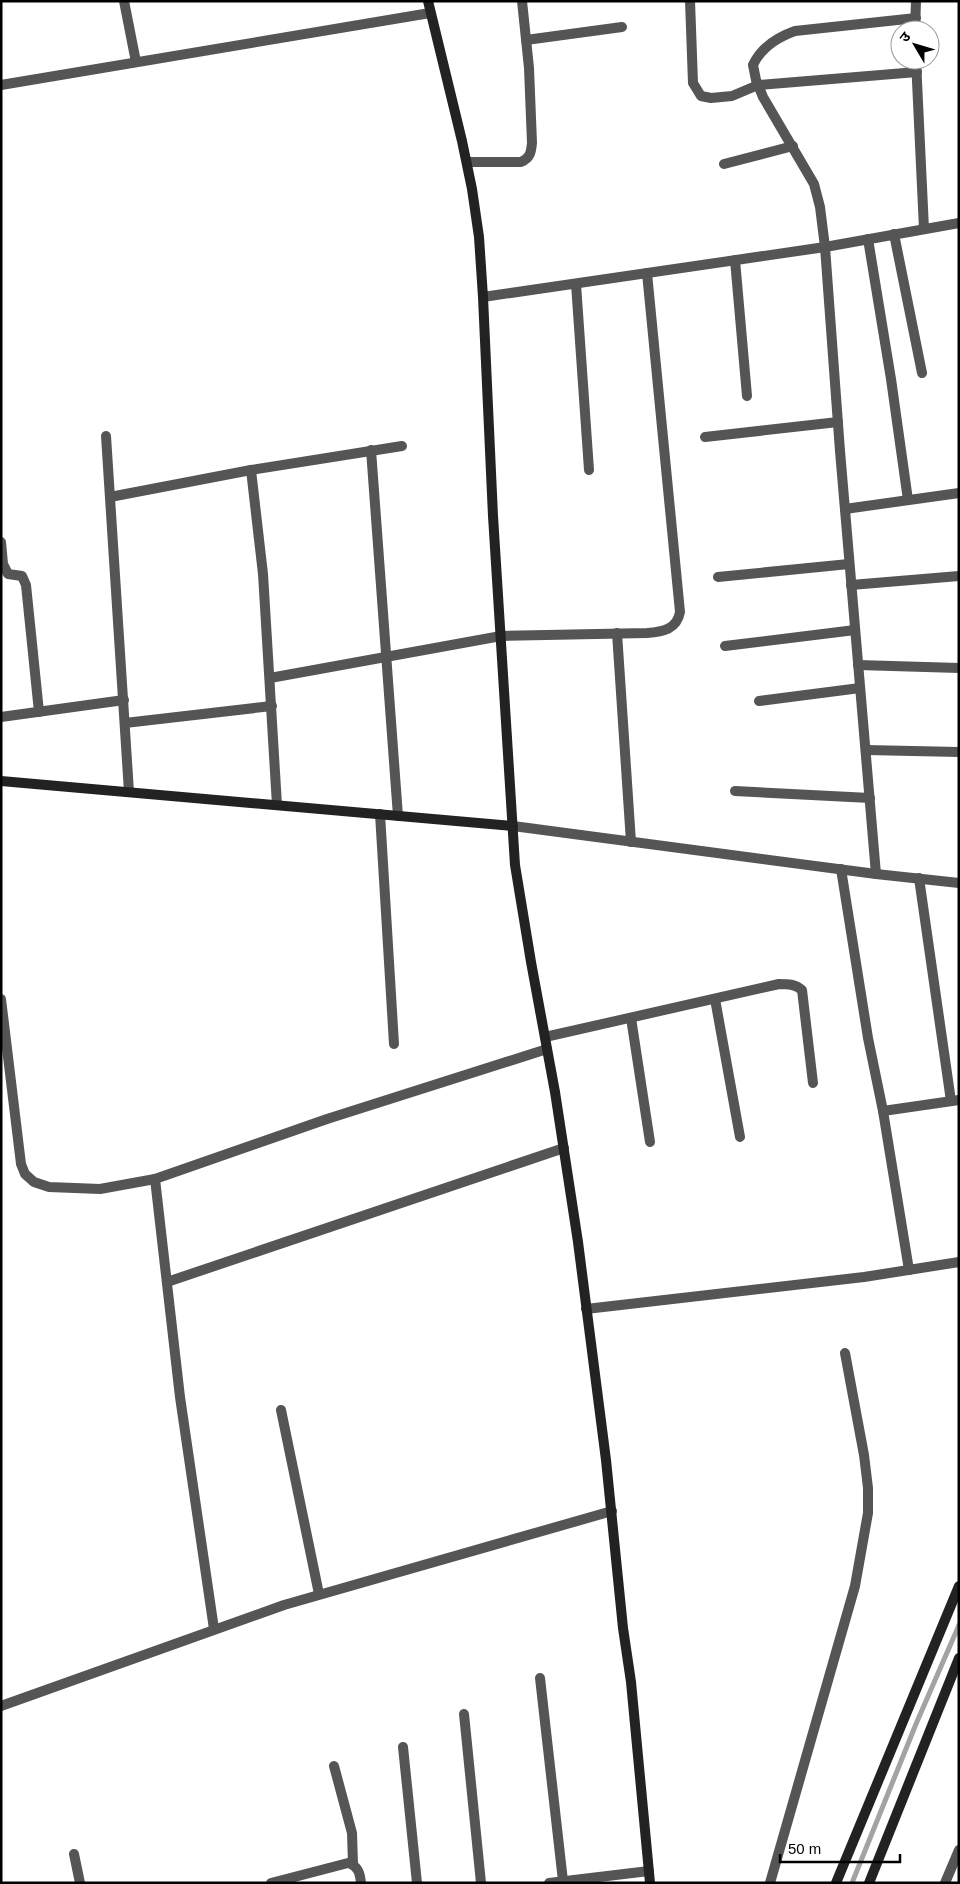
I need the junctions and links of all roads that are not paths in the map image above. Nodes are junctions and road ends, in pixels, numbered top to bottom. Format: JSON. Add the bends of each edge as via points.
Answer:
{"nodes":[{"id":1,"x":124,"y":1,"type":"edge"},
{"id":2,"x":428,"y":1,"type":"edge"},
{"id":3,"x":522,"y":1,"type":"edge"},
{"id":4,"x":690,"y":1,"type":"edge"},
{"id":5,"x":916,"y":1,"type":"edge"},
{"id":6,"x":430,"y":13,"type":"junction"},
{"id":7,"x":916,"y":18,"type":"joint"},
{"id":8,"x":622,"y":27,"type":"dead end"},
{"id":9,"x":526,"y":40,"type":"junction"},
{"id":10,"x":136,"y":62,"type":"junction"},
{"id":11,"x":917,"y":72,"type":"joint"},
{"id":12,"x":1,"y":85,"type":"edge"},
{"id":13,"x":758,"y":85,"type":"junction"},
{"id":14,"x":793,"y":146,"type":"junction"},
{"id":15,"x":467,"y":162,"type":"junction"},
{"id":16,"x":724,"y":164,"type":"dead end"},
{"id":17,"x":959,"y":223,"type":"edge"},
{"id":18,"x":924,"y":229,"type":"junction"},
{"id":19,"x":894,"y":234,"type":"junction"},
{"id":20,"x":868,"y":239,"type":"junction"},
{"id":21,"x":825,"y":247,"type":"junction"},
{"id":22,"x":735,"y":260,"type":"junction"},
{"id":23,"x":647,"y":273,"type":"junction"},
{"id":24,"x":576,"y":284,"type":"junction"},
{"id":25,"x":483,"y":297,"type":"junction"},
{"id":26,"x":922,"y":374,"type":"dead end"},
{"id":27,"x":747,"y":396,"type":"dead end"},
{"id":28,"x":838,"y":422,"type":"junction"},
{"id":29,"x":106,"y":436,"type":"dead end"},
{"id":30,"x":705,"y":437,"type":"dead end"},
{"id":31,"x":402,"y":446,"type":"dead end"},
{"id":32,"x":371,"y":450,"type":"junction"},
{"id":33,"x":251,"y":470,"type":"junction"},
{"id":34,"x":589,"y":470,"type":"dead end"},
{"id":35,"x":959,"y":493,"type":"edge"},
{"id":36,"x":110,"y":497,"type":"junction"},
{"id":37,"x":908,"y":500,"type":"junction"},
{"id":38,"x":845,"y":509,"type":"junction"},
{"id":39,"x":1,"y":542,"type":"edge"},
{"id":40,"x":850,"y":564,"type":"junction"},
{"id":41,"x":4,"y":574,"type":"edge"},
{"id":42,"x":959,"y":576,"type":"edge"},
{"id":43,"x":718,"y":577,"type":"dead end"},
{"id":44,"x":851,"y":585,"type":"junction"},
{"id":45,"x":855,"y":630,"type":"junction"},
{"id":46,"x":617,"y":633,"type":"junction"},
{"id":47,"x":501,"y":636,"type":"junction"},
{"id":48,"x":725,"y":646,"type":"dead end"},
{"id":49,"x":386,"y":656,"type":"junction"},
{"id":50,"x":858,"y":665,"type":"junction"},
{"id":51,"x":959,"y":668,"type":"edge"},
{"id":52,"x":270,"y":678,"type":"junction"},
{"id":53,"x":860,"y":688,"type":"junction"},
{"id":54,"x":124,"y":700,"type":"junction"},
{"id":55,"x":759,"y":701,"type":"dead end"},
{"id":56,"x":272,"y":706,"type":"junction"},
{"id":57,"x":39,"y":712,"type":"junction"},
{"id":58,"x":1,"y":717,"type":"edge"},
{"id":59,"x":125,"y":723,"type":"junction"},
{"id":60,"x":866,"y":750,"type":"junction"},
{"id":61,"x":959,"y":752,"type":"edge"},
{"id":62,"x":1,"y":780,"type":"edge"},
{"id":63,"x":735,"y":791,"type":"dead end"},
{"id":64,"x":129,"y":792,"type":"junction"},
{"id":65,"x":870,"y":798,"type":"junction"},
{"id":66,"x":277,"y":805,"type":"junction"},
{"id":67,"x":380,"y":814,"type":"junction"},
{"id":68,"x":398,"y":816,"type":"junction"},
{"id":69,"x":513,"y":826,"type":"junction"},
{"id":70,"x":631,"y":842,"type":"junction"},
{"id":71,"x":841,"y":869,"type":"junction"},
{"id":72,"x":876,"y":874,"type":"junction"},
{"id":73,"x":919,"y":878,"type":"junction"},
{"id":74,"x":959,"y":882,"type":"edge"},
{"id":75,"x":1,"y":999,"type":"edge"},
{"id":76,"x":715,"y":999,"type":"junction"},
{"id":77,"x":631,"y":1018,"type":"junction"},
{"id":78,"x":545,"y":1038,"type":"junction"},
{"id":79,"x":394,"y":1044,"type":"dead end"},
{"id":80,"x":547,"y":1049,"type":"junction"},
{"id":81,"x":813,"y":1083,"type":"dead end"},
{"id":82,"x":955,"y":1101,"type":"edge"},
{"id":83,"x":883,"y":1111,"type":"junction"},
{"id":84,"x":740,"y":1137,"type":"dead end"},
{"id":85,"x":650,"y":1142,"type":"dead end"},
{"id":86,"x":564,"y":1148,"type":"junction"},
{"id":87,"x":155,"y":1179,"type":"junction"},
{"id":88,"x":959,"y":1262,"type":"edge"},
{"id":89,"x":909,"y":1270,"type":"junction"},
{"id":90,"x":167,"y":1282,"type":"junction"},
{"id":91,"x":586,"y":1309,"type":"junction"},
{"id":92,"x":845,"y":1353,"type":"dead end"},
{"id":93,"x":282,"y":1410,"type":"dead end"},
{"id":94,"x":612,"y":1511,"type":"junction"},
{"id":95,"x":959,"y":1586,"type":"edge"},
{"id":96,"x":319,"y":1594,"type":"junction"},
{"id":97,"x":214,"y":1629,"type":"junction"},
{"id":98,"x":959,"y":1658,"type":"edge"},
{"id":99,"x":540,"y":1678,"type":"dead end"},
{"id":100,"x":1,"y":1706,"type":"edge"},
{"id":101,"x":464,"y":1714,"type":"dead end"},
{"id":102,"x":403,"y":1747,"type":"dead end"},
{"id":103,"x":334,"y":1766,"type":"dead end"},
{"id":104,"x":959,"y":1850,"type":"edge"},
{"id":105,"x":74,"y":1854,"type":"dead end"},
{"id":106,"x":353,"y":1864,"type":"junction"},
{"id":107,"x":649,"y":1871,"type":"junction"},
{"id":108,"x":563,"y":1881,"type":"junction"},
{"id":109,"x":80,"y":1883,"type":"edge"},
{"id":110,"x":271,"y":1883,"type":"edge"},
{"id":111,"x":361,"y":1883,"type":"edge"},
{"id":112,"x":416,"y":1883,"type":"edge"},
{"id":113,"x":481,"y":1883,"type":"edge"},
{"id":114,"x":548,"y":1883,"type":"edge"},
{"id":115,"x":650,"y":1883,"type":"edge"},
{"id":116,"x":770,"y":1883,"type":"edge"},
{"id":117,"x":836,"y":1883,"type":"edge"},
{"id":118,"x":869,"y":1883,"type":"edge"},
{"id":119,"x":945,"y":1883,"type":"edge"}],
"edges":[{"from":1,"to":10,"type":"street"},
{"from":2,"to":6,"type":"street"},
{"from":3,"to":9,"type":"street"},
{"from":4,"to":13,"type":"street","via":[[693,83],[701,96],[732,96]]},
{"from":5,"to":7,"type":"street"},
{"from":6,"to":10,"type":"street"},
{"from":6,"to":15,"type":"street"},
{"from":7,"to":13,"type":"street","via":[[810,29],[783,35],[770,44],[753,65]]},
{"from":8,"to":9,"type":"street"},
{"from":9,"to":15,"type":"street","via":[[530,154],[521,162]]},
{"from":10,"to":12,"type":"street"},
{"from":11,"to":13,"type":"street"},
{"from":11,"to":18,"type":"street"},
{"from":13,"to":14,"type":"street"},
{"from":14,"to":16,"type":"street"},
{"from":14,"to":21,"type":"street","via":[[815,189]]},
{"from":15,"to":25,"type":"street","via":[[479,237]]},
{"from":17,"to":18,"type":"street"},
{"from":18,"to":19,"type":"street"},
{"from":19,"to":20,"type":"street"},
{"from":19,"to":26,"type":"street"},
{"from":20,"to":21,"type":"street"},
{"from":20,"to":37,"type":"street"},
{"from":21,"to":22,"type":"street"},
{"from":21,"to":28,"type":"street"},
{"from":22,"to":23,"type":"street"},
{"from":22,"to":27,"type":"street"},
{"from":23,"to":24,"type":"street"},
{"from":23,"to":46,"type":"street","via":[[680,612],[679,620],[667,630]]},
{"from":24,"to":25,"type":"street"},
{"from":24,"to":34,"type":"street"},
{"from":25,"to":47,"type":"street"},
{"from":28,"to":30,"type":"street"},
{"from":28,"to":38,"type":"street"},
{"from":29,"to":36,"type":"street"},
{"from":31,"to":32,"type":"street"},
{"from":32,"to":33,"type":"street"},
{"from":32,"to":49,"type":"street"},
{"from":33,"to":36,"type":"street"},
{"from":33,"to":52,"type":"street"},
{"from":35,"to":37,"type":"street"},
{"from":36,"to":54,"type":"street"},
{"from":37,"to":38,"type":"street"},
{"from":38,"to":40,"type":"street"},
{"from":39,"to":41,"type":"street"},
{"from":40,"to":43,"type":"street"},
{"from":40,"to":44,"type":"street"},
{"from":41,"to":57,"type":"street","via":[[22,576],[26,585]]},
{"from":42,"to":44,"type":"street"},
{"from":44,"to":45,"type":"street"},
{"from":45,"to":48,"type":"street"},
{"from":45,"to":50,"type":"street"},
{"from":46,"to":47,"type":"street"},
{"from":46,"to":70,"type":"street"},
{"from":47,"to":49,"type":"street"},
{"from":47,"to":69,"type":"street"},
{"from":49,"to":52,"type":"street"},
{"from":49,"to":68,"type":"street"},
{"from":50,"to":51,"type":"street"},
{"from":50,"to":53,"type":"street"},
{"from":52,"to":56,"type":"street"},
{"from":53,"to":55,"type":"street"},
{"from":53,"to":60,"type":"street"},
{"from":54,"to":57,"type":"street"},
{"from":54,"to":59,"type":"street"},
{"from":56,"to":59,"type":"street"},
{"from":56,"to":66,"type":"street"},
{"from":57,"to":58,"type":"street"},
{"from":59,"to":64,"type":"street"},
{"from":60,"to":61,"type":"street"},
{"from":60,"to":65,"type":"street"},
{"from":62,"to":64,"type":"street"},
{"from":63,"to":65,"type":"street"},
{"from":64,"to":66,"type":"street"},
{"from":65,"to":72,"type":"street"},
{"from":66,"to":67,"type":"street"},
{"from":67,"to":68,"type":"street"},
{"from":67,"to":79,"type":"street"},
{"from":68,"to":69,"type":"street"},
{"from":69,"to":70,"type":"street"},
{"from":69,"to":78,"type":"street","via":[[520,898]]},
{"from":70,"to":71,"type":"street"},
{"from":71,"to":72,"type":"street"},
{"from":71,"to":83,"type":"street"},
{"from":72,"to":73,"type":"street"},
{"from":73,"to":74,"type":"street"},
{"from":73,"to":82,"type":"street"},
{"from":75,"to":87,"type":"street","via":[[21,1164],[26,1174],[34,1182],[49,1187],[74,1189],[100,1189]]},
{"from":76,"to":77,"type":"street"},
{"from":76,"to":81,"type":"street","via":[[779,984],[798,986],[802,990]]},
{"from":76,"to":84,"type":"street"},
{"from":77,"to":78,"type":"street"},
{"from":77,"to":85,"type":"street"},
{"from":78,"to":80,"type":"street"},
{"from":80,"to":86,"type":"street"},
{"from":80,"to":87,"type":"street"},
{"from":82,"to":83,"type":"street"},
{"from":83,"to":89,"type":"street"},
{"from":86,"to":90,"type":"street"},
{"from":86,"to":91,"type":"street"},
{"from":87,"to":90,"type":"street"},
{"from":88,"to":89,"type":"street"},
{"from":89,"to":91,"type":"street"},
{"from":90,"to":97,"type":"street","via":[[180,1397]]},
{"from":91,"to":94,"type":"street"},
{"from":92,"to":116,"type":"street","via":[[864,1455],[868,1514],[855,1586]]},
{"from":93,"to":96,"type":"street"},
{"from":94,"to":96,"type":"street"},
{"from":94,"to":107,"type":"street"},
{"from":95,"to":117,"type":"street"},
{"from":96,"to":97,"type":"street"},
{"from":97,"to":100,"type":"street"},
{"from":98,"to":118,"type":"street"},
{"from":99,"to":108,"type":"street"},
{"from":101,"to":113,"type":"street"},
{"from":102,"to":112,"type":"street"},
{"from":103,"to":106,"type":"street","via":[[352,1833]]},
{"from":104,"to":119,"type":"street"},
{"from":105,"to":109,"type":"street"},
{"from":106,"to":110,"type":"street","via":[[338,1864]]},
{"from":106,"to":111,"type":"street","via":[[358,1868]]},
{"from":107,"to":108,"type":"street"},
{"from":107,"to":115,"type":"street"},
{"from":108,"to":114,"type":"street"}]}
